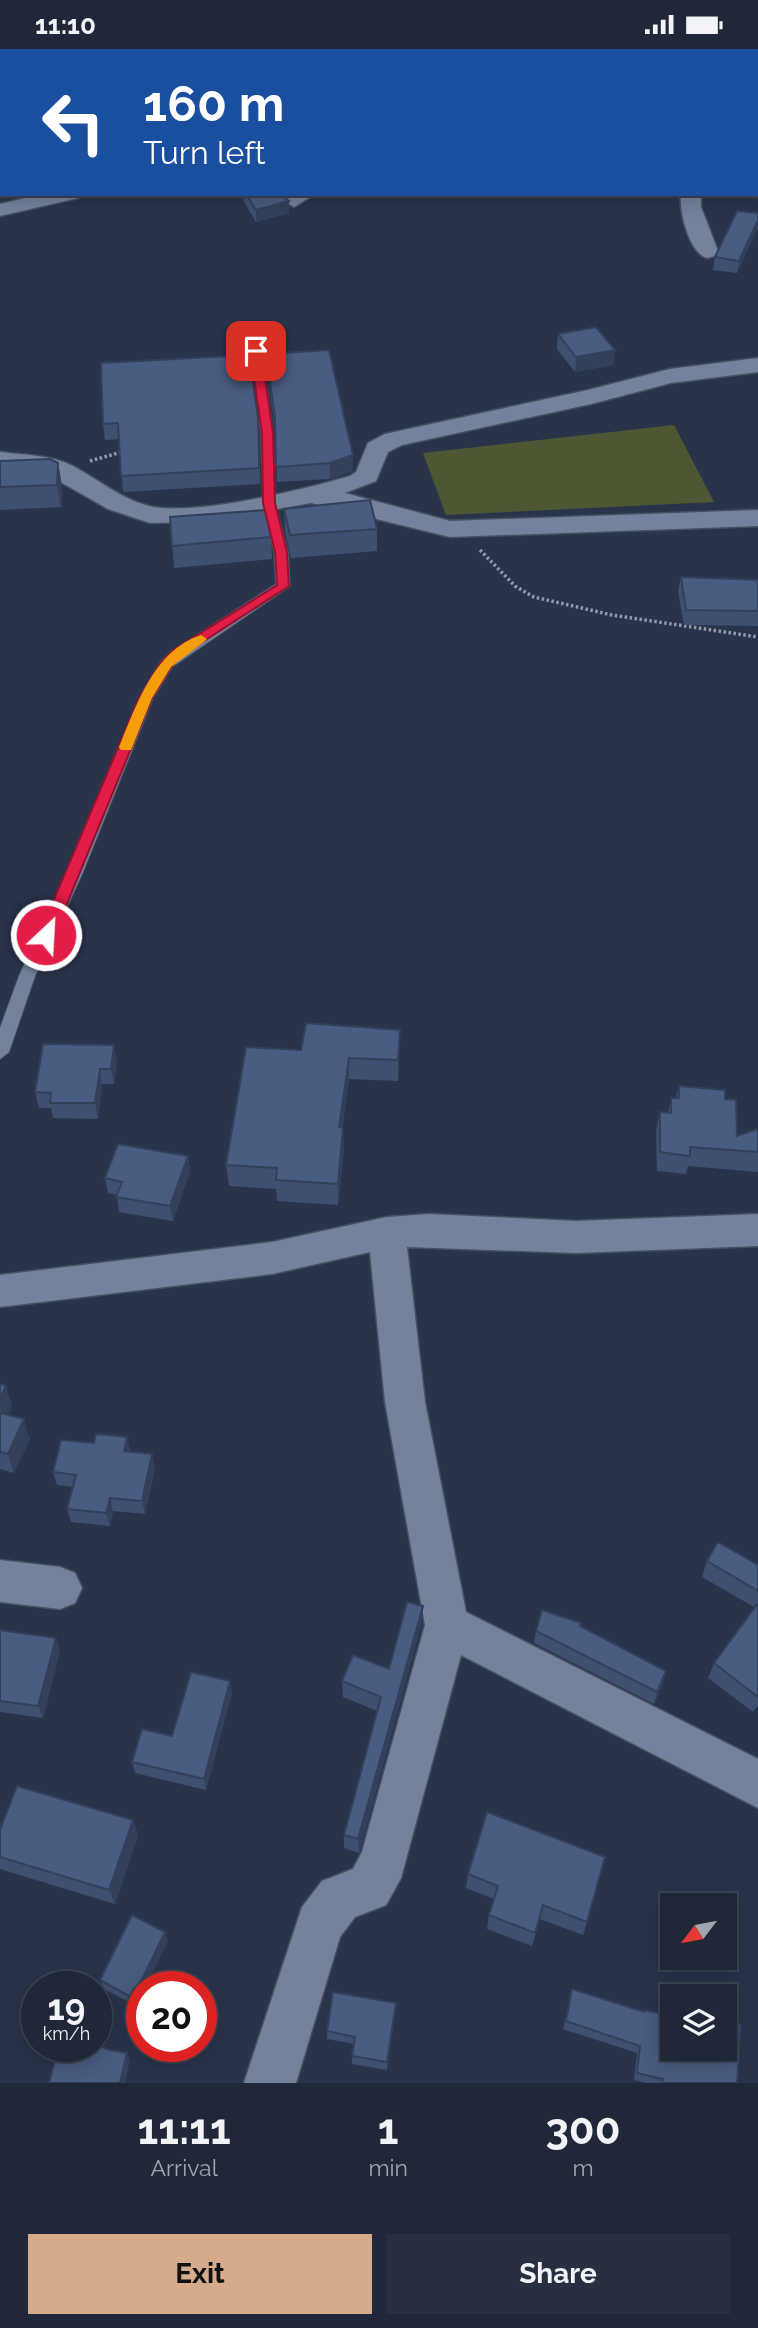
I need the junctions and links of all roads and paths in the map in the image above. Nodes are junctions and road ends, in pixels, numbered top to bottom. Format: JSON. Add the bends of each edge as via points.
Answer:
{"nodes":[{"id":1,"x":62,"y":196,"type":"edge"},
{"id":2,"x":691,"y":196,"type":"edge"},
{"id":3,"x":0,"y":210,"type":"edge"},
{"id":4,"x":707,"y":251,"type":"dead end"},
{"id":5,"x":256,"y":351,"type":"dead end"},
{"id":6,"x":758,"y":365,"type":"edge"},
{"id":7,"x":136,"y":449,"type":"edge"},
{"id":8,"x":0,"y":460,"type":"edge"},
{"id":9,"x":63,"y":471,"type":"junction"},
{"id":10,"x":311,"y":495,"type":"junction"},
{"id":11,"x":269,"y":503,"type":"junction"},
{"id":12,"x":758,"y":518,"type":"edge"},
{"id":13,"x":450,"y":529,"type":"junction"},
{"id":14,"x":758,"y":637,"type":"edge"},
{"id":15,"x":0,"y":1052,"type":"edge"},
{"id":16,"x":758,"y":1230,"type":"edge"},
{"id":17,"x":387,"y":1233,"type":"junction"},
{"id":18,"x":0,"y":1291,"type":"edge"},
{"id":19,"x":0,"y":1581,"type":"edge"},
{"id":20,"x":60,"y":1588,"type":"dead end"},
{"id":21,"x":447,"y":1625,"type":"junction"},
{"id":22,"x":758,"y":1786,"type":"edge"},
{"id":23,"x":270,"y":2083,"type":"edge"}],
"edges":[{"from":1,"to":3,"type":"street"},
{"from":2,"to":4,"type":"street","via":[[690,207]]},
{"from":5,"to":11,"type":"lane","via":[[268,433]]},
{"from":6,"to":10,"type":"street","via":[[670,376],[394,439],[377,448],[367,476]]},
{"from":7,"to":9,"type":"path","via":[[106,454]]},
{"from":8,"to":9,"type":"street"},
{"from":9,"to":11,"type":"street","via":[[117,504],[149,515],[204,514]]},
{"from":10,"to":11,"type":"street"},
{"from":10,"to":13,"type":"street"},
{"from":11,"to":15,"type":"lane","via":[[281,552],[283,586],[166,664],[146,698],[27,977]]},
{"from":12,"to":13,"type":"street"},
{"from":13,"to":14,"type":"path","via":[[534,597],[626,618]]},
{"from":16,"to":17,"type":"street","via":[[576,1237],[429,1230]]},
{"from":17,"to":18,"type":"street","via":[[272,1258]]},
{"from":17,"to":21,"type":"street","via":[[405,1402]]},
{"from":19,"to":20,"type":"street"},
{"from":21,"to":22,"type":"street"},
{"from":21,"to":23,"type":"street","via":[[384,1861],[369,1888],[339,1898],[319,1924]]}]}
